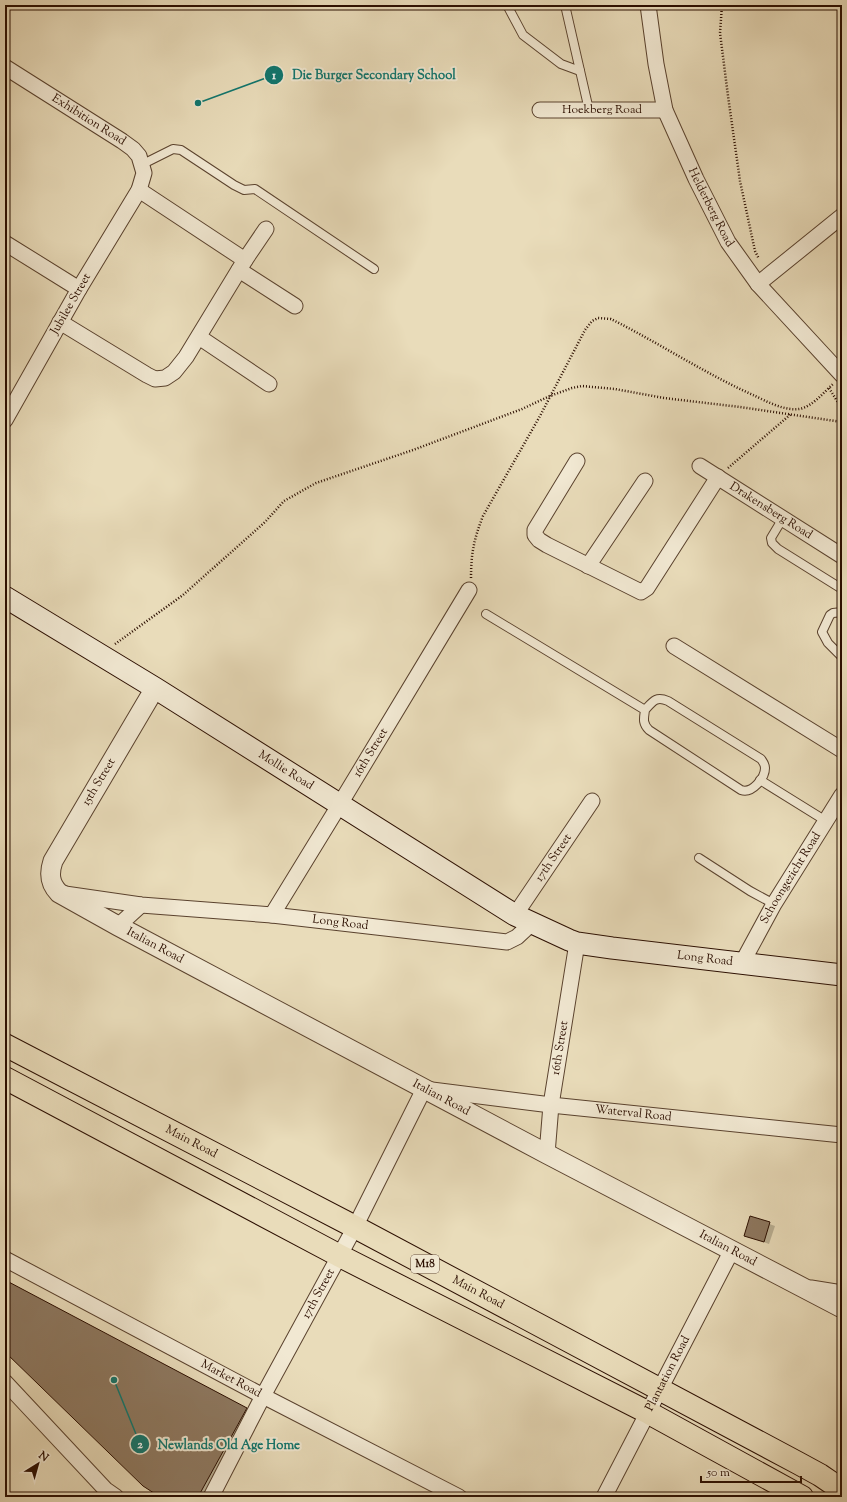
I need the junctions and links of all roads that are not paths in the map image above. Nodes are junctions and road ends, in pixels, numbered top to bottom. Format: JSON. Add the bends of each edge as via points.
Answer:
{"nodes":[{"id":1,"x":507,"y":5,"type":"edge"},
{"id":2,"x":565,"y":5,"type":"edge"},
{"id":3,"x":648,"y":5,"type":"edge"},
{"id":4,"x":5,"y":67,"type":"edge"},
{"id":5,"x":580,"y":71,"type":"junction"},
{"id":6,"x":540,"y":110,"type":"dead end"},
{"id":7,"x":589,"y":110,"type":"junction"},
{"id":8,"x":665,"y":110,"type":"junction"},
{"id":9,"x":143,"y":164,"type":"junction"},
{"id":10,"x":139,"y":190,"type":"junction"},
{"id":11,"x":842,"y":216,"type":"edge"},
{"id":12,"x":266,"y":229,"type":"dead end"},
{"id":13,"x":5,"y":243,"type":"edge"},
{"id":14,"x":242,"y":266,"type":"junction"},
{"id":15,"x":374,"y":269,"type":"dead end"},
{"id":16,"x":762,"y":281,"type":"junction"},
{"id":17,"x":79,"y":289,"type":"junction"},
{"id":18,"x":295,"y":306,"type":"dead end"},
{"id":19,"x":60,"y":322,"type":"junction"},
{"id":20,"x":199,"y":337,"type":"junction"},
{"id":21,"x":840,"y":377,"type":"edge"},
{"id":22,"x":269,"y":384,"type":"dead end"},
{"id":23,"x":5,"y":419,"type":"edge"},
{"id":24,"x":577,"y":460,"type":"dead end"},
{"id":25,"x":700,"y":466,"type":"dead end"},
{"id":26,"x":718,"y":478,"type":"junction"},
{"id":27,"x":645,"y":481,"type":"dead end"},
{"id":28,"x":783,"y":518,"type":"junction"},
{"id":29,"x":842,"y":556,"type":"edge"},
{"id":30,"x":588,"y":566,"type":"junction"},
{"id":31,"x":842,"y":589,"type":"edge"},
{"id":32,"x":469,"y":590,"type":"road end"},
{"id":33,"x":5,"y":597,"type":"edge"},
{"id":34,"x":842,"y":612,"type":"edge"},
{"id":35,"x":486,"y":614,"type":"dead end"},
{"id":36,"x":674,"y":646,"type":"dead end"},
{"id":37,"x":842,"y":657,"type":"edge"},
{"id":38,"x":155,"y":688,"type":"junction"},
{"id":39,"x":645,"y":710,"type":"junction"},
{"id":40,"x":842,"y":750,"type":"edge"},
{"id":41,"x":760,"y":780,"type":"junction"},
{"id":42,"x":842,"y":795,"type":"edge"},
{"id":43,"x":592,"y":801,"type":"dead end"},
{"id":44,"x":340,"y":804,"type":"junction"},
{"id":45,"x":826,"y":821,"type":"junction"},
{"id":46,"x":699,"y":858,"type":"dead end"},
{"id":47,"x":54,"y":885,"type":"junction"},
{"id":48,"x":774,"y":904,"type":"junction"},
{"id":49,"x":142,"y":905,"type":"junction"},
{"id":50,"x":272,"y":915,"type":"junction"},
{"id":51,"x":523,"y":919,"type":"junction"},
{"id":52,"x":118,"y":926,"type":"junction"},
{"id":53,"x":573,"y":941,"type":"junction"},
{"id":54,"x":742,"y":963,"type":"junction"},
{"id":55,"x":842,"y":975,"type":"edge"},
{"id":56,"x":5,"y":1045,"type":"edge"},
{"id":57,"x":5,"y":1078,"type":"edge"},
{"id":58,"x":424,"y":1089,"type":"junction"},
{"id":59,"x":551,"y":1105,"type":"junction"},
{"id":60,"x":842,"y":1135,"type":"edge"},
{"id":61,"x":546,"y":1154,"type":"junction"},
{"id":62,"x":355,"y":1227,"type":"junction"},
{"id":63,"x":732,"y":1250,"type":"junction"},
{"id":64,"x":340,"y":1256,"type":"junction"},
{"id":65,"x":5,"y":1259,"type":"edge"},
{"id":66,"x":803,"y":1287,"type":"junction"},
{"id":67,"x":842,"y":1293,"type":"edge"},
{"id":68,"x":842,"y":1308,"type":"edge"},
{"id":69,"x":5,"y":1382,"type":"edge"},
{"id":70,"x":660,"y":1390,"type":"junction"},
{"id":71,"x":263,"y":1396,"type":"junction"},
{"id":72,"x":649,"y":1413,"type":"junction"},
{"id":73,"x":842,"y":1490,"type":"edge"},
{"id":74,"x":116,"y":1497,"type":"edge"},
{"id":75,"x":211,"y":1497,"type":"edge"},
{"id":76,"x":459,"y":1497,"type":"edge"},
{"id":77,"x":604,"y":1497,"type":"edge"},
{"id":78,"x":802,"y":1497,"type":"edge"}],
"edges":[{"from":1,"to":5,"type":"lane","via":[[524,35],[561,64]]},
{"from":2,"to":5,"type":"lane"},
{"from":3,"to":8,"type":"street","name":"Helderberg Road"},
{"from":4,"to":9,"type":"street","name":"Exhibition Road","via":[[122,140],[140,156]]},
{"from":5,"to":7,"type":"lane"},
{"from":6,"to":7,"type":"street","name":"Hoekberg Road"},
{"from":7,"to":8,"type":"street","name":"Hoekberg Road"},
{"from":8,"to":16,"type":"street","name":"Helderberg Road","via":[[728,242]]},
{"from":9,"to":10,"type":"street","via":[[144,173]]},
{"from":9,"to":15,"type":"lane","via":[[173,149],[181,150],[234,185],[244,190],[255,188]]},
{"from":10,"to":14,"type":"street"},
{"from":10,"to":17,"type":"street","name":"Jubilee Street"},
{"from":11,"to":16,"type":"street"},
{"from":12,"to":14,"type":"street"},
{"from":13,"to":17,"type":"street"},
{"from":14,"to":18,"type":"street"},
{"from":14,"to":20,"type":"street"},
{"from":16,"to":21,"type":"street","name":"Helderberg Road"},
{"from":17,"to":19,"type":"street","name":"Jubilee Street"},
{"from":19,"to":20,"type":"street","via":[[155,379],[165,378],[174,372]]},
{"from":19,"to":23,"type":"street","name":"Jubilee Street"},
{"from":20,"to":22,"type":"street"},
{"from":24,"to":30,"type":"street","via":[[534,534],[539,540]]},
{"from":25,"to":26,"type":"street","name":"Drakensberg Road"},
{"from":26,"to":28,"type":"street","name":"Drakensberg Road"},
{"from":26,"to":30,"type":"street","via":[[643,592]]},
{"from":27,"to":30,"type":"street"},
{"from":28,"to":29,"type":"street","name":"Drakensberg Road"},
{"from":28,"to":31,"type":"lane","via":[[771,538],[772,543]]},
{"from":32,"to":44,"type":"street","name":"16th Street"},
{"from":33,"to":38,"type":"main road","name":"Mollie Road"},
{"from":34,"to":37,"type":"lane","via":[[830,615],[822,632],[828,643]]},
{"from":35,"to":39,"type":"lane"},
{"from":36,"to":40,"type":"street"},
{"from":38,"to":44,"type":"main road","name":"Mollie Road"},
{"from":38,"to":47,"type":"street","name":"15th Street","via":[[53,861],[50,869]]},
{"from":39,"to":41,"type":"lane","via":[[643,721],[649,730],[741,790],[750,790]]},
{"from":39,"to":41,"type":"lane","via":[[655,700],[661,698],[668,701],[761,759],[765,768]]},
{"from":41,"to":45,"type":"lane"},
{"from":42,"to":45,"type":"street","name":"Schoongezicht Road"},
{"from":43,"to":51,"type":"street","name":"17th Street"},
{"from":44,"to":50,"type":"street","name":"16th Street"},
{"from":44,"to":51,"type":"main road","name":"Mollie Road"},
{"from":45,"to":48,"type":"street","name":"Schoongezicht Road"},
{"from":46,"to":48,"type":"lane"},
{"from":47,"to":49,"type":"street","name":"Long Road"},
{"from":47,"to":52,"type":"street","name":"Italian Road"},
{"from":48,"to":54,"type":"street","name":"Schoongezicht Road"},
{"from":49,"to":50,"type":"street","name":"Long Road"},
{"from":49,"to":52,"type":"street"},
{"from":50,"to":51,"type":"street","name":"Long Road","via":[[507,942],[513,940]]},
{"from":51,"to":53,"type":"main road","name":"Mollie Road"},
{"from":52,"to":58,"type":"street","name":"Italian Road"},
{"from":53,"to":54,"type":"main road","name":"Long Road"},
{"from":53,"to":59,"type":"street","name":"16th Street"},
{"from":54,"to":55,"type":"main road","name":"Long Road"},
{"from":56,"to":62,"type":"main road","name":"Main Road","number":"M18"},
{"from":57,"to":64,"type":"main road","number":"M18"},
{"from":58,"to":59,"type":"street","name":"Waterval Road"},
{"from":58,"to":61,"type":"street","name":"Italian Road"},
{"from":58,"to":62,"type":"street","name":"17th Street"},
{"from":59,"to":60,"type":"street","name":"Waterval Road"},
{"from":59,"to":61,"type":"street","name":"16th Street"},
{"from":61,"to":63,"type":"street","name":"Italian Road"},
{"from":62,"to":64,"type":"street","name":"17th Street"},
{"from":62,"to":70,"type":"main road","name":"Main Road","number":"M18"},
{"from":63,"to":66,"type":"street","name":"Italian Road"},
{"from":63,"to":70,"type":"street","name":"Plantation Road"},
{"from":64,"to":71,"type":"street","name":"17th Street"},
{"from":64,"to":72,"type":"main road","number":"M18"},
{"from":65,"to":71,"type":"street","name":"Market Road"},
{"from":66,"to":67,"type":"street"},
{"from":66,"to":68,"type":"street","name":"Italian Road"},
{"from":69,"to":74,"type":"street","via":[[106,1490]]},
{"from":70,"to":72,"type":"street","name":"Plantation Road"},
{"from":70,"to":73,"type":"main road","name":"Main Road","number":"M18","via":[[820,1475]]},
{"from":71,"to":75,"type":"street","name":"17th Street"},
{"from":71,"to":76,"type":"street","name":"Market Road"},
{"from":72,"to":77,"type":"street","name":"Plantation Road"},
{"from":72,"to":78,"type":"main road","number":"M18"}]}
